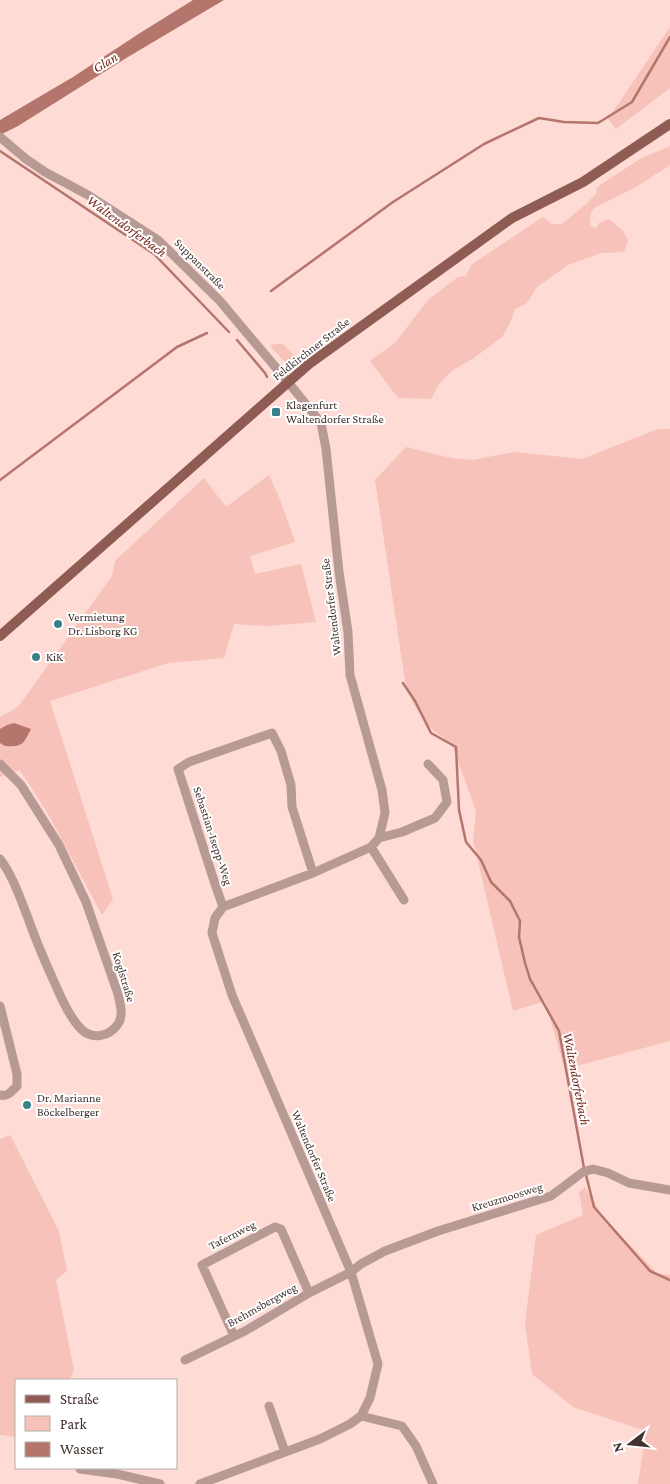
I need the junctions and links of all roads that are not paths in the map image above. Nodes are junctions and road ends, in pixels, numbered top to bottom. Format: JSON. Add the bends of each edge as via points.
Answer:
{"nodes":[{"id":1,"x":670,"y":124,"type":"edge"},
{"id":2,"x":3,"y":139,"type":"edge"},
{"id":3,"x":288,"y":382,"type":"junction"},
{"id":4,"x":0,"y":636,"type":"edge"},
{"id":5,"x":0,"y":764,"type":"edge"},
{"id":6,"x":428,"y":764,"type":"dead end"},
{"id":7,"x":379,"y":838,"type":"junction"},
{"id":8,"x":371,"y":847,"type":"junction"},
{"id":9,"x":0,"y":859,"type":"edge"},
{"id":10,"x":313,"y":873,"type":"junction"},
{"id":11,"x":404,"y":900,"type":"dead end"},
{"id":12,"x":223,"y":906,"type":"junction"},
{"id":13,"x":0,"y":1006,"type":"edge"},
{"id":14,"x":0,"y":1095,"type":"edge"},
{"id":15,"x":670,"y":1190,"type":"edge"},
{"id":16,"x":350,"y":1272,"type":"junction"},
{"id":17,"x":309,"y":1293,"type":"junction"},
{"id":18,"x":234,"y":1336,"type":"junction"},
{"id":19,"x":185,"y":1360,"type":"dead end"},
{"id":20,"x":269,"y":1406,"type":"dead end"},
{"id":21,"x":361,"y":1416,"type":"junction"},
{"id":22,"x":285,"y":1452,"type":"junction"},
{"id":23,"x":80,"y":1469,"type":"dead end"},
{"id":24,"x":160,"y":1484,"type":"edge"},
{"id":25,"x":200,"y":1484,"type":"edge"},
{"id":26,"x":433,"y":1484,"type":"edge"}],
"edges":[{"from":1,"to":3,"type":"main road","name":"Feldkirchner Straße","via":[[583,182],[512,218]]},
{"from":2,"to":3,"type":"street","name":"Suppanstraße","via":[[45,172],[158,240],[220,301]]},
{"from":3,"to":4,"type":"main road","name":"Feldkirchner Straße"},
{"from":3,"to":7,"type":"street","name":"Waltendorfer Straße","via":[[321,423],[348,632],[350,675],[382,790],[385,813]]},
{"from":5,"to":9,"type":"street","name":"Koglstraße","via":[[21,785],[59,845],[86,902],[121,1010],[120,1021],[109,1033],[91,1035],[70,1015]]},
{"from":6,"to":7,"type":"street","via":[[443,780],[447,802],[434,818]]},
{"from":7,"to":8,"type":"street","name":"Waltendorfer Straße"},
{"from":8,"to":10,"type":"street","name":"Waltendorfer Straße"},
{"from":8,"to":11,"type":"street"},
{"from":10,"to":12,"type":"street","name":"Waltendorfer Straße"},
{"from":10,"to":12,"type":"street","name":"Sebastian-Isepp-Weg","via":[[292,807],[289,777],[272,733],[189,762],[178,769]]},
{"from":12,"to":16,"type":"street","name":"Waltendorfer Straße","via":[[215,918],[212,933],[232,995]]},
{"from":13,"to":14,"type":"street","via":[[17,1086],[10,1094]]},
{"from":15,"to":16,"type":"street","name":"Kreuzmoosweg","via":[[629,1183],[593,1169],[583,1172],[551,1196],[438,1230],[386,1251]]},
{"from":16,"to":17,"type":"street","name":"Brehmsbergweg"},
{"from":16,"to":21,"type":"street","name":"Waltendorfer Straße","via":[[378,1364],[370,1398]]},
{"from":17,"to":18,"type":"street","name":"Brehmsbergweg"},
{"from":17,"to":18,"type":"street","name":"Tafernweg","via":[[281,1229],[276,1227],[202,1265]]},
{"from":18,"to":19,"type":"street","name":"Brehmsbergweg"},
{"from":20,"to":22,"type":"street"},
{"from":21,"to":22,"type":"street","via":[[320,1439]]},
{"from":21,"to":26,"type":"street","via":[[402,1426],[416,1446]]},
{"from":22,"to":25,"type":"street"},
{"from":23,"to":24,"type":"street"}]}
